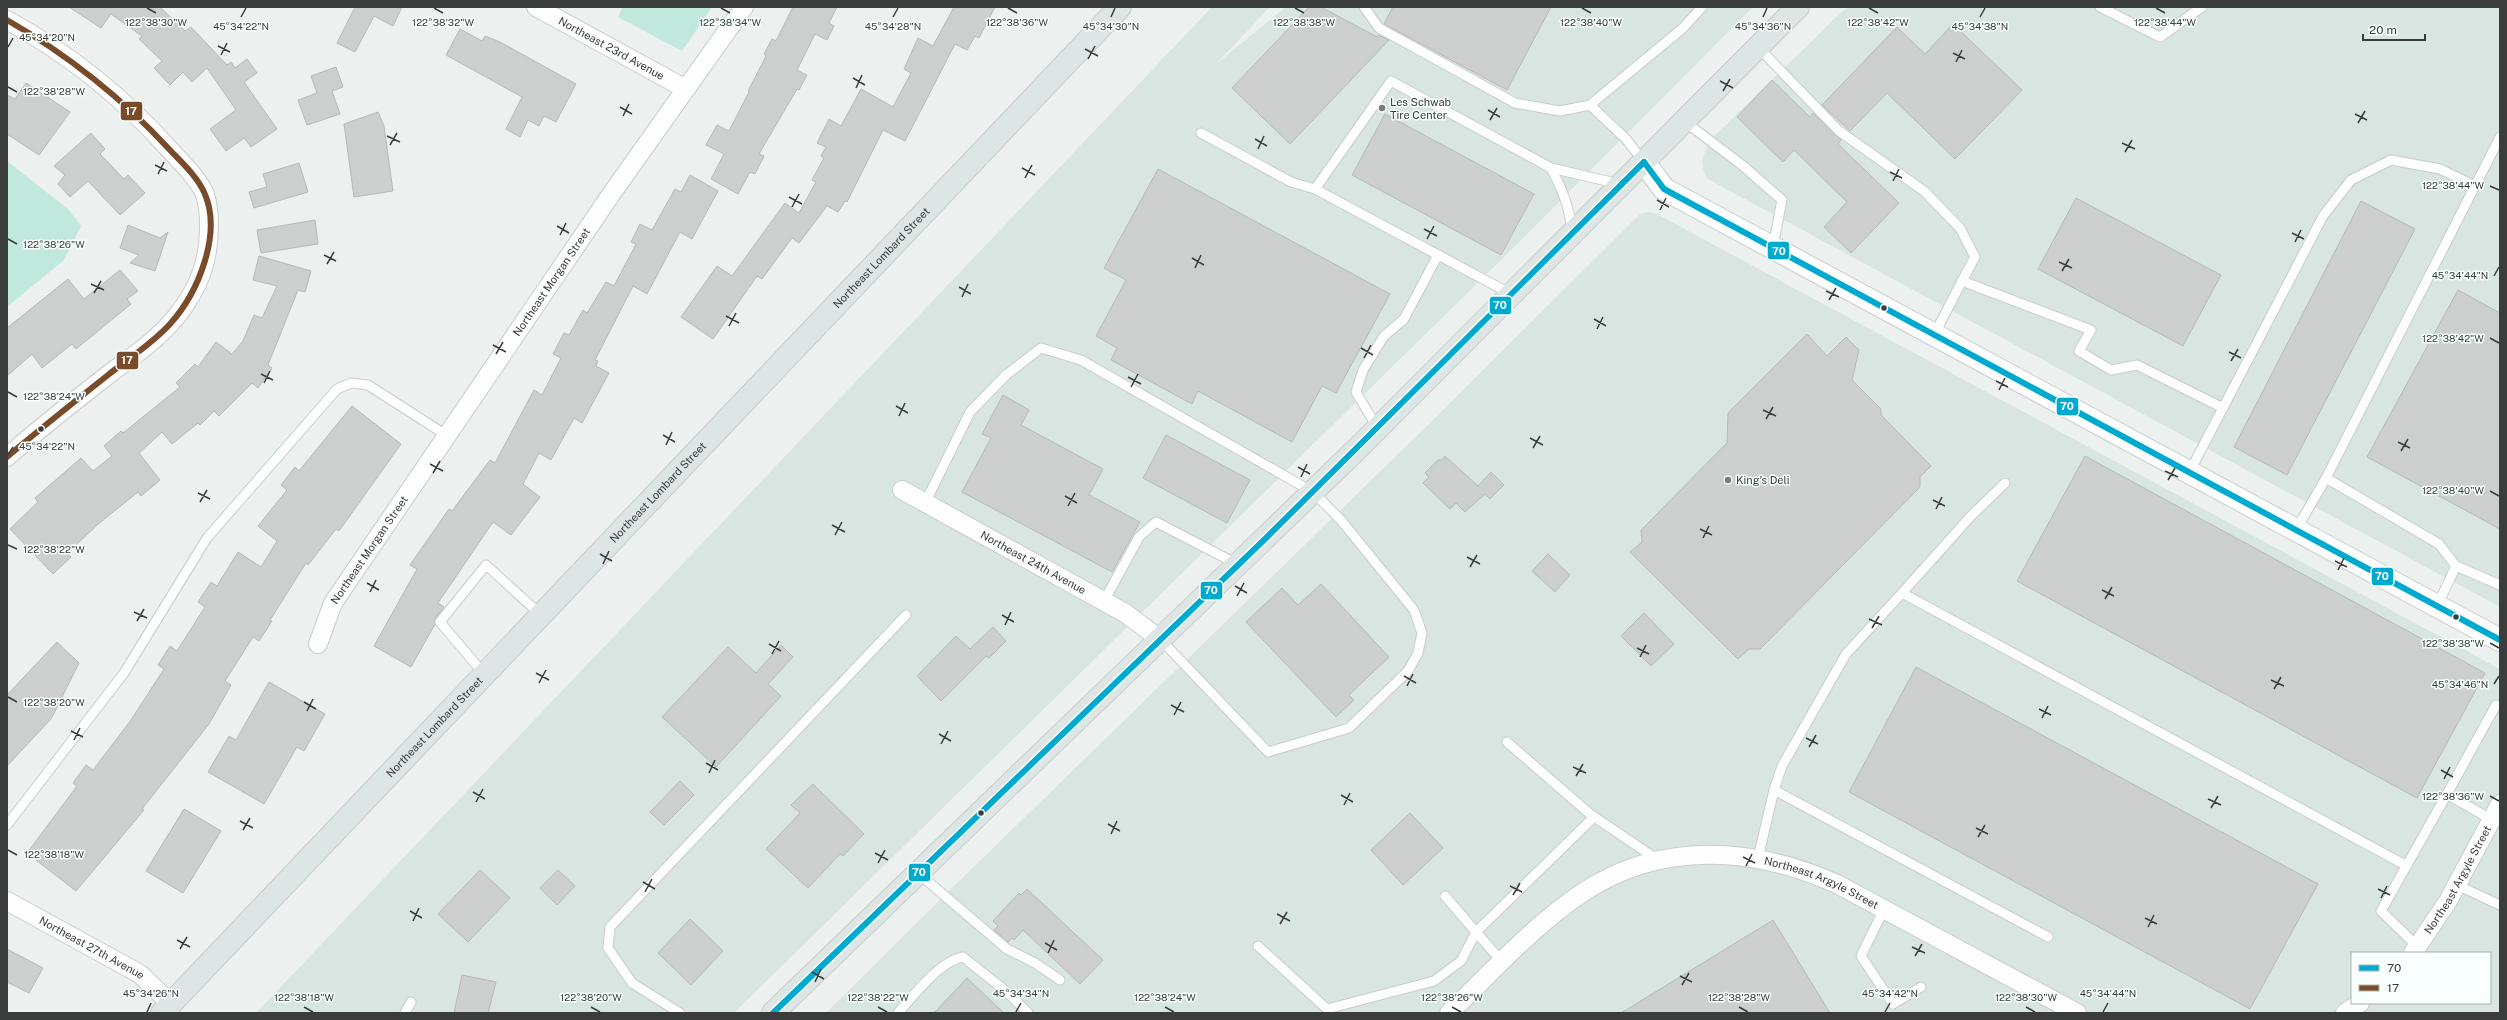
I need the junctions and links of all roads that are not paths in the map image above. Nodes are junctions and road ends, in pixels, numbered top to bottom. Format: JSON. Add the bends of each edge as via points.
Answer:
{"nodes":[{"id":1,"x":536,"y":7,"type":"edge"},
{"id":2,"x":744,"y":7,"type":"edge"},
{"id":3,"x":1120,"y":7,"type":"edge"},
{"id":4,"x":1364,"y":7,"type":"edge"},
{"id":5,"x":1702,"y":7,"type":"edge"},
{"id":6,"x":1797,"y":7,"type":"edge"},
{"id":7,"x":2100,"y":7,"type":"edge"},
{"id":8,"x":2202,"y":7,"type":"edge"},
{"id":9,"x":7,"y":20,"type":"edge"},
{"id":10,"x":1758,"y":47,"type":"junction"},
{"id":11,"x":686,"y":89,"type":"junction"},
{"id":12,"x":1590,"y":105,"type":"junction"},
{"id":13,"x":1684,"y":121,"type":"junction"},
{"id":14,"x":1201,"y":133,"type":"dead end"},
{"id":15,"x":2500,"y":137,"type":"edge"},
{"id":16,"x":1644,"y":162,"type":"junction"},
{"id":17,"x":1551,"y":168,"type":"junction"},
{"id":18,"x":1621,"y":184,"type":"junction"},
{"id":19,"x":2475,"y":186,"type":"junction"},
{"id":20,"x":1315,"y":189,"type":"junction"},
{"id":21,"x":1572,"y":233,"type":"junction"},
{"id":22,"x":1773,"y":247,"type":"junction"},
{"id":23,"x":1438,"y":255,"type":"junction"},
{"id":24,"x":1962,"y":281,"type":"junction"},
{"id":25,"x":1511,"y":294,"type":"junction"},
{"id":26,"x":1934,"y":335,"type":"junction"},
{"id":27,"x":2222,"y":408,"type":"junction"},
{"id":28,"x":1378,"y":428,"type":"junction"},
{"id":29,"x":446,"y":435,"type":"junction"},
{"id":30,"x":7,"y":457,"type":"edge"},
{"id":31,"x":2189,"y":473,"type":"junction"},
{"id":32,"x":2326,"y":478,"type":"junction"},
{"id":33,"x":2005,"y":484,"type":"dead end"},
{"id":34,"x":902,"y":490,"type":"dead end"},
{"id":35,"x":1314,"y":492,"type":"junction"},
{"id":36,"x":925,"y":503,"type":"junction"},
{"id":37,"x":2296,"y":530,"type":"junction"},
{"id":38,"x":1238,"y":565,"type":"junction"},
{"id":39,"x":2456,"y":566,"type":"junction"},
{"id":40,"x":2500,"y":585,"type":"edge"},
{"id":41,"x":1902,"y":593,"type":"junction"},
{"id":42,"x":1104,"y":601,"type":"junction"},
{"id":43,"x":2437,"y":606,"type":"junction"},
{"id":44,"x":542,"y":615,"type":"junction"},
{"id":45,"x":906,"y":615,"type":"dead end"},
{"id":46,"x":1161,"y":640,"type":"junction"},
{"id":47,"x":2500,"y":640,"type":"edge"},
{"id":48,"x":318,"y":644,"type":"dead end"},
{"id":49,"x":484,"y":675,"type":"junction"},
{"id":50,"x":2496,"y":705,"type":"dead end"},
{"id":51,"x":1508,"y":742,"type":"dead end"},
{"id":52,"x":1774,"y":790,"type":"junction"},
{"id":53,"x":2447,"y":794,"type":"junction"},
{"id":54,"x":1594,"y":817,"type":"junction"},
{"id":55,"x":2495,"y":819,"type":"edge"},
{"id":56,"x":7,"y":825,"type":"edge"},
{"id":57,"x":1758,"y":858,"type":"junction"},
{"id":58,"x":1659,"y":861,"type":"junction"},
{"id":59,"x":2407,"y":866,"type":"junction"},
{"id":60,"x":918,"y":873,"type":"junction"},
{"id":61,"x":2457,"y":884,"type":"junction"},
{"id":62,"x":1445,"y":896,"type":"dead end"},
{"id":63,"x":7,"y":901,"type":"edge"},
{"id":64,"x":2500,"y":905,"type":"edge"},
{"id":65,"x":1884,"y":909,"type":"junction"},
{"id":66,"x":1476,"y":932,"type":"junction"},
{"id":67,"x":2048,"y":937,"type":"dead end"},
{"id":68,"x":1258,"y":946,"type":"dead end"},
{"id":69,"x":2416,"y":950,"type":"edge"},
{"id":70,"x":1502,"y":962,"type":"junction"},
{"id":71,"x":1060,"y":980,"type":"dead end"},
{"id":72,"x":1920,"y":987,"type":"dead end"},
{"id":73,"x":411,"y":1002,"type":"dead end"},
{"id":74,"x":2358,"y":1004,"type":"edge"},
{"id":75,"x":167,"y":1008,"type":"edge"},
{"id":76,"x":405,"y":1013,"type":"edge"},
{"id":77,"x":680,"y":1013,"type":"edge"},
{"id":78,"x":773,"y":1013,"type":"edge"},
{"id":79,"x":898,"y":1013,"type":"edge"},
{"id":80,"x":1028,"y":1013,"type":"edge"},
{"id":81,"x":1449,"y":1013,"type":"edge"},
{"id":82,"x":2077,"y":1013,"type":"edge"},
{"id":83,"x":2345,"y":1013,"type":"edge"}],
"edges":[{"from":1,"to":11,"type":"street","name":"Northeast 23rd Avenue"},
{"from":2,"to":11,"type":"street","name":"Northeast Morgan Street"},
{"from":3,"to":44,"type":"main road","name":"Northeast Lombard Street"},
{"from":4,"to":12,"type":"lane","via":[[1378,28],[1515,103],[1560,111]]},
{"from":5,"to":12,"type":"lane","via":[[1683,28]]},
{"from":6,"to":10,"type":"main road"},
{"from":7,"to":8,"type":"lane","via":[[2160,37]]},
{"from":9,"to":30,"type":"street","via":[[62,52],[95,77],[157,136],[204,193],[209,213],[206,264],[194,290],[176,317],[153,341]]},
{"from":10,"to":13,"type":"main road"},
{"from":10,"to":24,"type":"lane","via":[[1839,131],[1924,191],[1960,228],[1975,257]]},
{"from":11,"to":29,"type":"street","name":"Northeast Morgan Street"},
{"from":12,"to":16,"type":"lane","via":[[1626,139]]},
{"from":13,"to":16,"type":"main road"},
{"from":13,"to":22,"type":"lane","via":[[1742,165],[1782,200]]},
{"from":14,"to":20,"type":"lane","via":[[1291,182]]},
{"from":15,"to":19,"type":"lane"},
{"from":16,"to":18,"type":"main road"},
{"from":16,"to":22,"type":"street","via":[[1664,189]]},
{"from":17,"to":18,"type":"lane"},
{"from":17,"to":20,"type":"lane","via":[[1391,81]]},
{"from":17,"to":21,"type":"lane","via":[[1569,208]]},
{"from":18,"to":21,"type":"main road"},
{"from":19,"to":27,"type":"lane","via":[[2440,169],[2391,160],[2351,180],[2322,216]]},
{"from":19,"to":32,"type":"lane"},
{"from":20,"to":23,"type":"lane"},
{"from":21,"to":25,"type":"main road"},
{"from":22,"to":26,"type":"street"},
{"from":23,"to":25,"type":"lane"},
{"from":23,"to":28,"type":"lane","via":[[1404,319],[1384,336],[1363,370],[1356,392]]},
{"from":24,"to":26,"type":"lane"},
{"from":24,"to":27,"type":"lane","via":[[2091,330],[2079,351],[2111,370],[2137,365]]},
{"from":25,"to":28,"type":"main road"},
{"from":26,"to":31,"type":"street"},
{"from":27,"to":31,"type":"lane"},
{"from":28,"to":35,"type":"main road"},
{"from":29,"to":48,"type":"street","name":"Northeast Morgan Street","via":[[333,603]]},
{"from":29,"to":56,"type":"lane","via":[[368,385],[351,383],[337,389],[207,538],[124,673]]},
{"from":31,"to":37,"type":"street"},
{"from":32,"to":37,"type":"lane"},
{"from":32,"to":39,"type":"lane","via":[[2439,544]]},
{"from":33,"to":41,"type":"lane","via":[[1971,516]]},
{"from":34,"to":36,"type":"street","name":"Northeast 24th Avenue"},
{"from":35,"to":36,"type":"lane","via":[[1081,360],[1041,348],[1006,375],[970,412]]},
{"from":35,"to":38,"type":"main road"},
{"from":35,"to":46,"type":"lane","via":[[1340,519],[1414,610],[1422,633],[1418,653],[1408,671],[1349,728],[1268,752]]},
{"from":36,"to":42,"type":"street","name":"Northeast 24th Avenue"},
{"from":37,"to":43,"type":"street"},
{"from":38,"to":42,"type":"lane","via":[[1156,522],[1138,537]]},
{"from":38,"to":46,"type":"main road"},
{"from":39,"to":40,"type":"lane"},
{"from":39,"to":43,"type":"lane"},
{"from":41,"to":52,"type":"lane","via":[[1846,654],[1782,766]]},
{"from":41,"to":59,"type":"lane"},
{"from":42,"to":46,"type":"street","name":"Northeast 24th Avenue"},
{"from":43,"to":47,"type":"street"},
{"from":44,"to":49,"type":"main road","name":"Northeast Lombard Street"},
{"from":44,"to":49,"type":"lane","via":[[486,565],[440,622]]},
{"from":45,"to":77,"type":"lane","via":[[610,927],[608,948],[632,983]]},
{"from":46,"to":60,"type":"main road"},
{"from":49,"to":75,"type":"main road","name":"Northeast Lombard Street"},
{"from":50,"to":53,"type":"lane"},
{"from":51,"to":54,"type":"lane"},
{"from":52,"to":57,"type":"lane"},
{"from":52,"to":67,"type":"lane"},
{"from":53,"to":55,"type":"lane"},
{"from":53,"to":59,"type":"lane"},
{"from":54,"to":58,"type":"lane"},
{"from":54,"to":66,"type":"lane"},
{"from":55,"to":61,"type":"street","name":"Northeast Argyle Street"},
{"from":57,"to":58,"type":"street","name":"Northeast Argyle Street","via":[[1711,855],[1675,857]]},
{"from":57,"to":65,"type":"street","name":"Northeast Argyle Street","via":[[1808,870]]},
{"from":58,"to":70,"type":"street","name":"Northeast Argyle Street","via":[[1614,876],[1583,893],[1546,920]]},
{"from":59,"to":69,"type":"lane","via":[[2381,911]]},
{"from":60,"to":71,"type":"lane","via":[[1007,950],[1035,963]]},
{"from":60,"to":78,"type":"main road"},
{"from":61,"to":64,"type":"lane"},
{"from":61,"to":69,"type":"street","name":"Northeast Argyle Street"},
{"from":62,"to":66,"type":"lane"},
{"from":63,"to":75,"type":"street","name":"Northeast 27th Avenue","via":[[140,974]]},
{"from":65,"to":72,"type":"lane","via":[[1861,956],[1893,1004]]},
{"from":65,"to":82,"type":"street","name":"Northeast Argyle Street"},
{"from":66,"to":68,"type":"lane","via":[[1461,961],[1434,981],[1327,1009]]},
{"from":66,"to":70,"type":"lane"},
{"from":70,"to":81,"type":"street","name":"Northeast Argyle Street"},
{"from":73,"to":76,"type":"lane"},
{"from":74,"to":83,"type":"street"},
{"from":79,"to":80,"type":"lane","via":[[954,958],[963,957],[1007,992]]}]}
